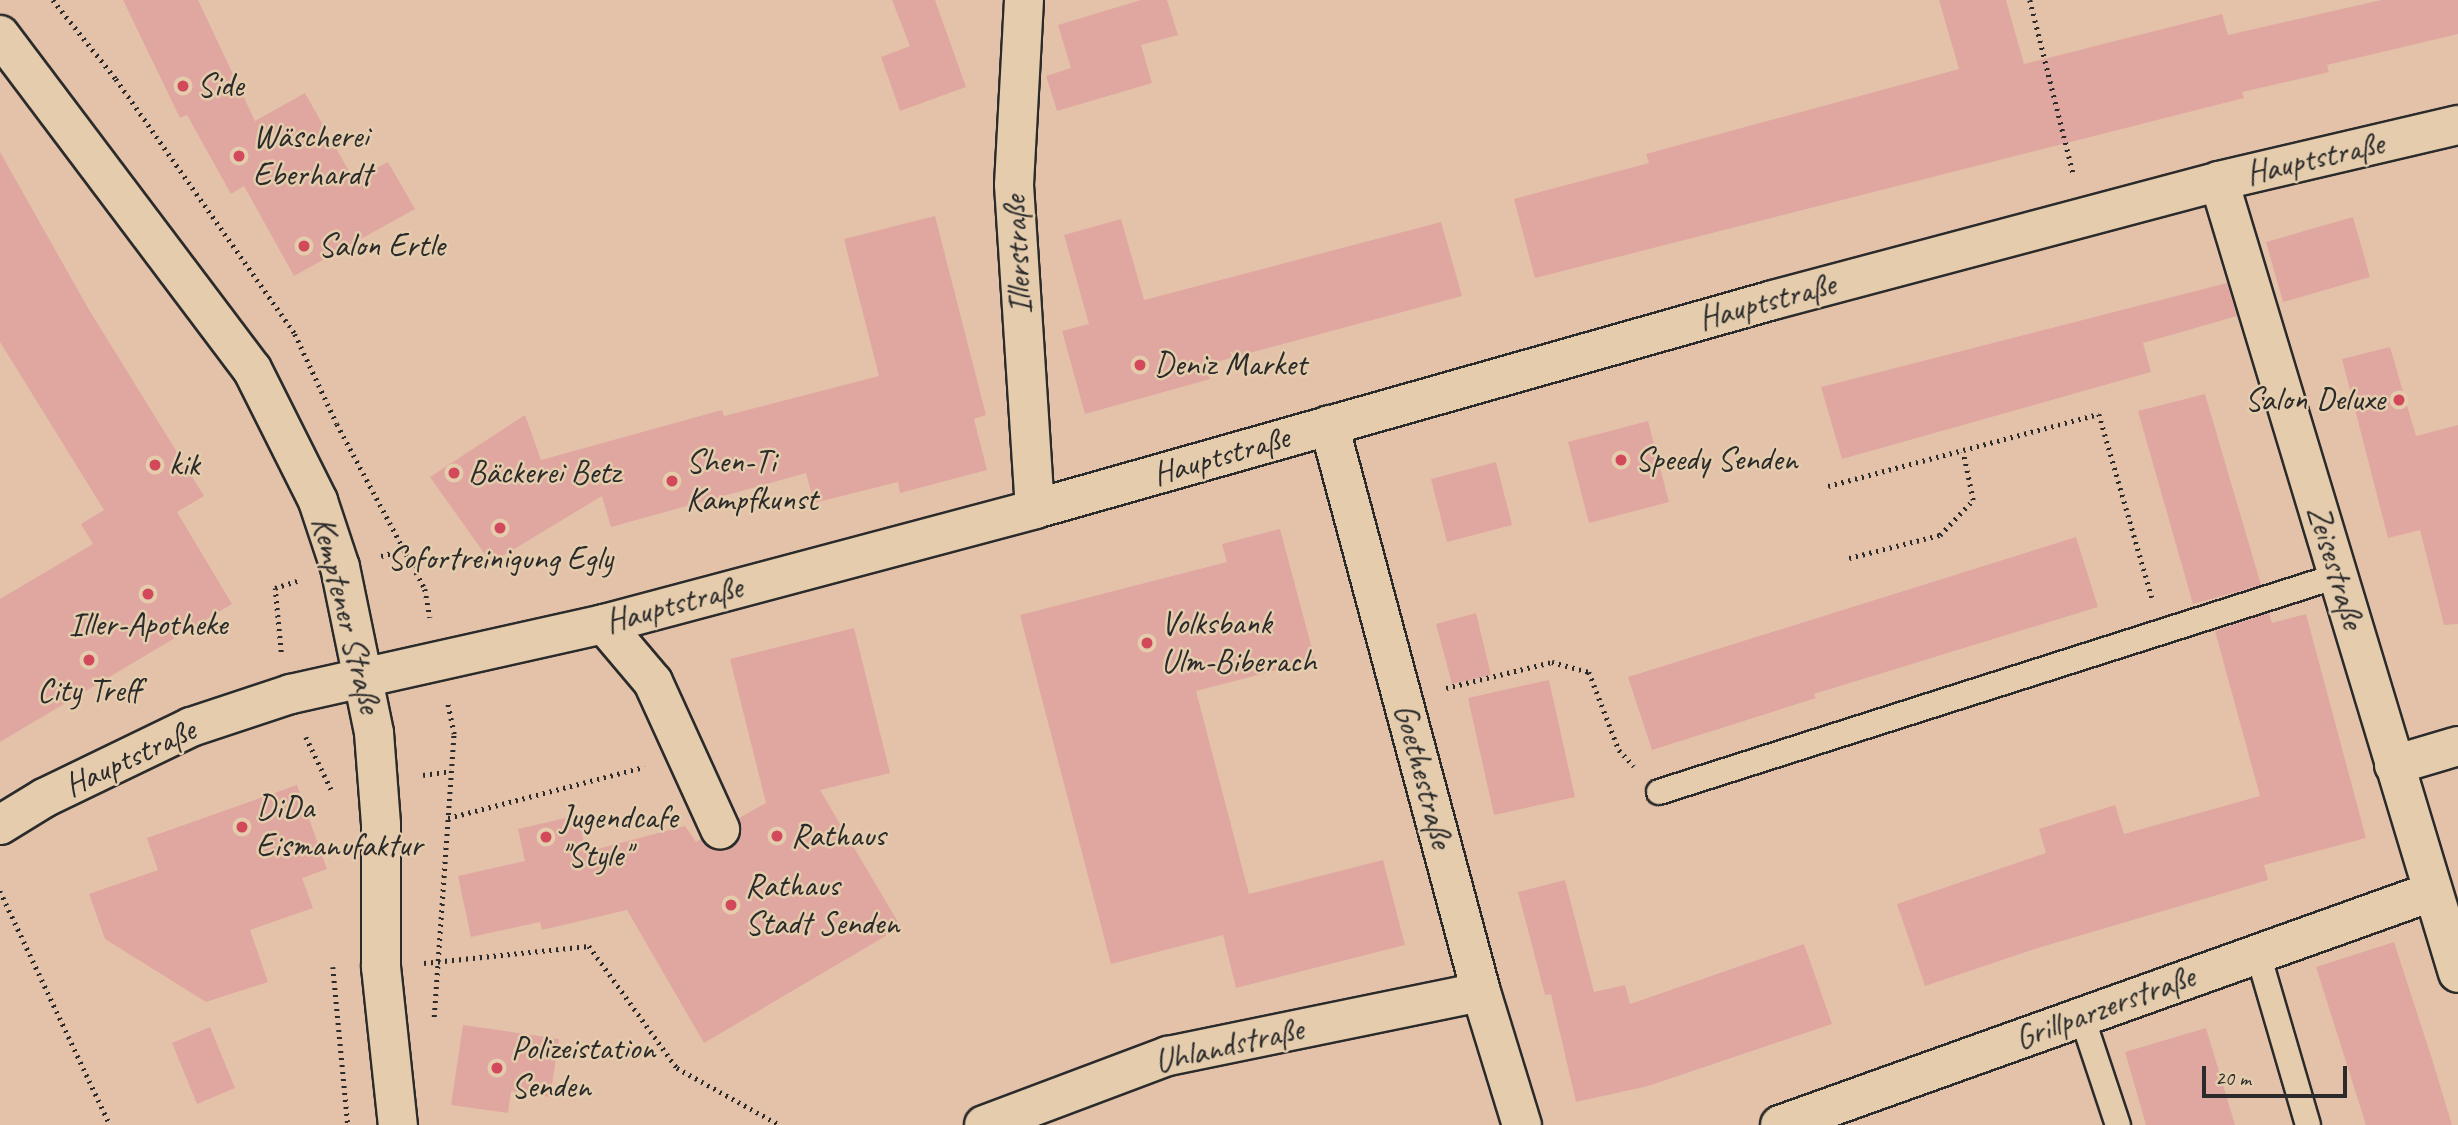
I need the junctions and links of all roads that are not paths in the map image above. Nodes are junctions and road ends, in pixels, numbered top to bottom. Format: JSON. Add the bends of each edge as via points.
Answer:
{"nodes":[{"id":1,"x":1024,"y":0,"type":"edge"},
{"id":2,"x":0,"y":35,"type":"edge"},
{"id":3,"x":2458,"y":125,"type":"edge"},
{"id":4,"x":2219,"y":181,"type":"junction"},
{"id":5,"x":1329,"y":425,"type":"junction"},
{"id":6,"x":1035,"y":509,"type":"junction"},
{"id":7,"x":2337,"y":576,"type":"junction"},
{"id":8,"x":604,"y":624,"type":"junction"},
{"id":9,"x":366,"y":677,"type":"junction"},
{"id":10,"x":2458,"y":746,"type":"edge"},
{"id":11,"x":2394,"y":765,"type":"junction"},
{"id":12,"x":1659,"y":792,"type":"road end"},
{"id":13,"x":0,"y":825,"type":"edge"},
{"id":14,"x":720,"y":829,"type":"dead end"},
{"id":15,"x":2431,"y":892,"type":"junction"},
{"id":16,"x":2258,"y":954,"type":"junction"},
{"id":17,"x":2456,"y":959,"type":"edge"},
{"id":18,"x":1481,"y":992,"type":"junction"},
{"id":19,"x":2082,"y":1017,"type":"junction"},
{"id":20,"x":398,"y":1125,"type":"edge"},
{"id":21,"x":984,"y":1125,"type":"edge"},
{"id":22,"x":1522,"y":1125,"type":"edge"},
{"id":23,"x":1780,"y":1125,"type":"edge"},
{"id":24,"x":2118,"y":1125,"type":"edge"},
{"id":25,"x":2308,"y":1125,"type":"edge"}],
"edges":[{"from":1,"to":6,"type":"street","name":"Illerstraße","via":[[1014,185]]},
{"from":2,"to":9,"type":"street","name":"Kemptener Straße","via":[[252,369],[318,501],[340,567]]},
{"from":3,"to":4,"type":"street","name":"Hauptstraße"},
{"from":4,"to":5,"type":"street","name":"Hauptstraße"},
{"from":4,"to":7,"type":"street","name":"Zeisestraße"},
{"from":5,"to":6,"type":"street","name":"Hauptstraße"},
{"from":5,"to":18,"type":"street","name":"Goethestraße"},
{"from":6,"to":8,"type":"street","name":"Hauptstraße"},
{"from":7,"to":11,"type":"street","name":"Zeisestraße"},
{"from":7,"to":12,"type":"lane"},
{"from":8,"to":9,"type":"street","name":"Hauptstraße"},
{"from":8,"to":14,"type":"street","via":[[653,681]]},
{"from":9,"to":13,"type":"street","name":"Hauptstraße","via":[[291,694],[191,727],[44,798]]},
{"from":9,"to":20,"type":"street","name":"Kemptener Straße","via":[[381,814],[381,967]]},
{"from":10,"to":11,"type":"street"},
{"from":11,"to":15,"type":"street","name":"Zeisestraße"},
{"from":15,"to":16,"type":"street","name":"Grillparzerstraße"},
{"from":15,"to":17,"type":"street","name":"Zeisestraße"},
{"from":16,"to":19,"type":"street","name":"Grillparzerstraße"},
{"from":16,"to":25,"type":"lane"},
{"from":18,"to":21,"type":"street","name":"Uhlandstraße","via":[[1168,1056]]},
{"from":18,"to":22,"type":"street","name":"Goethestraße"},
{"from":19,"to":23,"type":"street","name":"Grillparzerstraße"},
{"from":19,"to":24,"type":"lane"}]}
